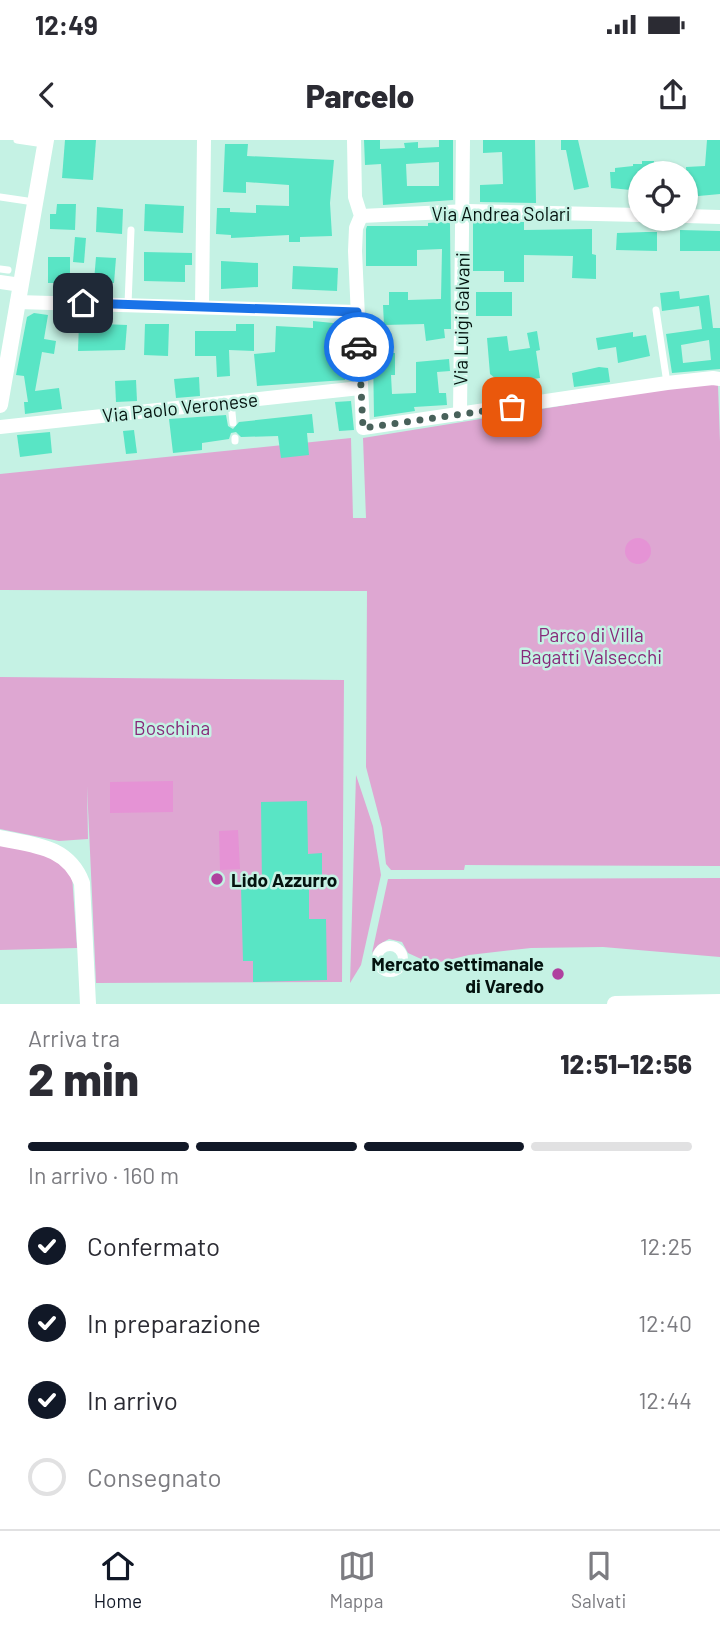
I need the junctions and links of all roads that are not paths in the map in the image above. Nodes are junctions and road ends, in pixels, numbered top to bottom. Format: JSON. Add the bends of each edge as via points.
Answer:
{"nodes":[{"id":1,"x":17,"y":140,"type":"edge"},
{"id":2,"x":204,"y":140,"type":"edge"},
{"id":3,"x":354,"y":140,"type":"edge"},
{"id":4,"x":463,"y":140,"type":"edge"},
{"id":5,"x":45,"y":142,"type":"edge"},
{"id":6,"x":0,"y":197,"type":"edge"},
{"id":7,"x":35,"y":202,"type":"junction"},
{"id":8,"x":462,"y":212,"type":"junction"},
{"id":9,"x":628,"y":215,"type":"edge"},
{"id":10,"x":361,"y":216,"type":"junction"},
{"id":11,"x":698,"y":216,"type":"edge"},
{"id":12,"x":720,"y":217,"type":"edge"},
{"id":13,"x":131,"y":230,"type":"dead end"},
{"id":14,"x":3,"y":274,"type":"edge"},
{"id":15,"x":20,"y":285,"type":"junction"},
{"id":16,"x":17,"y":302,"type":"junction"},
{"id":17,"x":128,"y":304,"type":"junction"},
{"id":18,"x":202,"y":306,"type":"junction"},
{"id":19,"x":656,"y":310,"type":"dead end"},
{"id":20,"x":357,"y":312,"type":"junction"},
{"id":21,"x":720,"y":379,"type":"edge"},
{"id":22,"x":667,"y":383,"type":"junction"},
{"id":23,"x":360,"y":388,"type":"junction"},
{"id":24,"x":231,"y":402,"type":"junction"},
{"id":25,"x":0,"y":405,"type":"edge"},
{"id":26,"x":460,"y":414,"type":"junction"},
{"id":27,"x":233,"y":423,"type":"dead end"},
{"id":28,"x":0,"y":427,"type":"edge"},
{"id":29,"x":0,"y":838,"type":"edge"},
{"id":30,"x":720,"y":1002,"type":"edge"},
{"id":31,"x":689,"y":1003,"type":"edge"},
{"id":32,"x":88,"y":1004,"type":"edge"},
{"id":33,"x":615,"y":1004,"type":"edge"}],
"edges":[{"from":1,"to":5,"type":"lane"},
{"from":2,"to":18,"type":"street"},
{"from":3,"to":10,"type":"street","via":[[355,197]]},
{"from":4,"to":8,"type":"street","name":"Via Luigi Galvani"},
{"from":5,"to":7,"type":"street"},
{"from":6,"to":7,"type":"lane"},
{"from":7,"to":15,"type":"street"},
{"from":8,"to":9,"type":"street","name":"Via Andrea Solari"},
{"from":8,"to":10,"type":"street","name":"Via Andrea Solari"},
{"from":8,"to":26,"type":"street","name":"Via Luigi Galvani"},
{"from":10,"to":20,"type":"street","via":[[356,228]]},
{"from":11,"to":12,"type":"street"},
{"from":13,"to":17,"type":"lane"},
{"from":14,"to":15,"type":"street"},
{"from":15,"to":16,"type":"street"},
{"from":16,"to":17,"type":"street"},
{"from":16,"to":25,"type":"street"},
{"from":17,"to":18,"type":"street"},
{"from":18,"to":20,"type":"street"},
{"from":19,"to":22,"type":"lane"},
{"from":20,"to":23,"type":"street"},
{"from":21,"to":22,"type":"street"},
{"from":22,"to":26,"type":"street"},
{"from":23,"to":24,"type":"street","name":"Via Paolo Veronese"},
{"from":23,"to":26,"type":"street","via":[[363,428]]},
{"from":24,"to":27,"type":"lane"},
{"from":24,"to":28,"type":"street","name":"Via Paolo Veronese"},
{"from":29,"to":32,"type":"street","via":[[56,851],[78,872]]},
{"from":30,"to":31,"type":"street"},
{"from":31,"to":33,"type":"street"}]}
